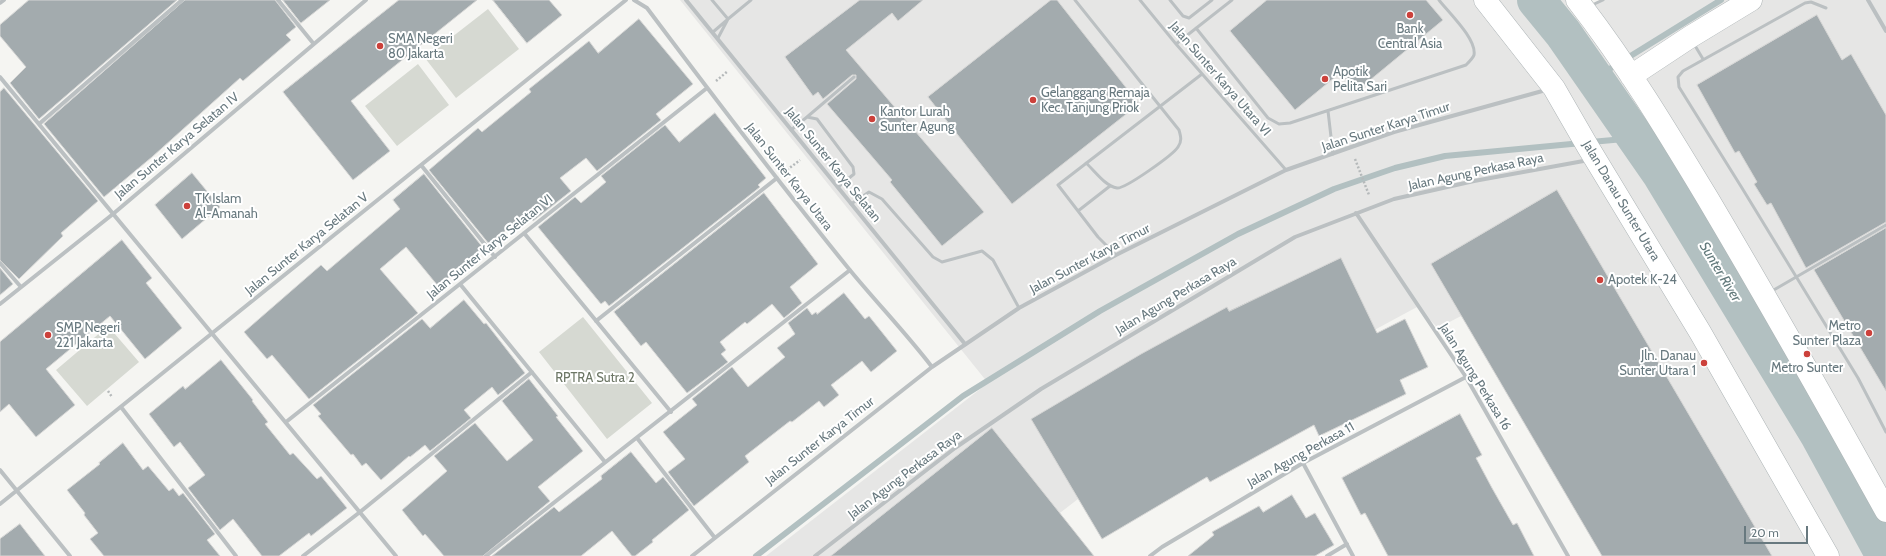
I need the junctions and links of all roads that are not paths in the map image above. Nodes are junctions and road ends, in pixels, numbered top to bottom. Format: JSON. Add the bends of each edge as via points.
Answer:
{"nodes":[{"id":1,"x":4,"y":0,"type":"edge"},
{"id":2,"x":182,"y":0,"type":"edge"},
{"id":3,"x":278,"y":0,"type":"edge"},
{"id":4,"x":366,"y":0,"type":"edge"},
{"id":5,"x":626,"y":0,"type":"edge"},
{"id":6,"x":634,"y":0,"type":"edge"},
{"id":7,"x":686,"y":0,"type":"edge"},
{"id":8,"x":712,"y":0,"type":"edge"},
{"id":9,"x":751,"y":0,"type":"edge"},
{"id":10,"x":1075,"y":0,"type":"edge"},
{"id":11,"x":1140,"y":0,"type":"edge"},
{"id":12,"x":1170,"y":0,"type":"edge"},
{"id":13,"x":1212,"y":0,"type":"edge"},
{"id":14,"x":1232,"y":0,"type":"edge"},
{"id":15,"x":1439,"y":0,"type":"edge"},
{"id":16,"x":1485,"y":0,"type":"edge"},
{"id":17,"x":1751,"y":0,"type":"edge"},
{"id":18,"x":1868,"y":0,"type":"edge"},
{"id":19,"x":0,"y":3,"type":"edge"},
{"id":20,"x":1588,"y":3,"type":"edge"},
{"id":21,"x":1826,"y":8,"type":"dead end"},
{"id":22,"x":728,"y":19,"type":"junction"},
{"id":23,"x":1196,"y":28,"type":"junction"},
{"id":24,"x":1886,"y":31,"type":"edge"},
{"id":25,"x":713,"y":32,"type":"junction"},
{"id":26,"x":1690,"y":37,"type":"junction"},
{"id":27,"x":718,"y":38,"type":"junction"},
{"id":28,"x":314,"y":43,"type":"junction"},
{"id":29,"x":1176,"y":44,"type":"junction"},
{"id":30,"x":1703,"y":59,"type":"junction"},
{"id":31,"x":1629,"y":72,"type":"junction"},
{"id":32,"x":1202,"y":74,"type":"junction"},
{"id":33,"x":0,"y":77,"type":"edge"},
{"id":34,"x":854,"y":77,"type":"dead end"},
{"id":35,"x":707,"y":88,"type":"junction"},
{"id":36,"x":1557,"y":93,"type":"junction"},
{"id":37,"x":1161,"y":106,"type":"junction"},
{"id":38,"x":1328,"y":110,"type":"junction"},
{"id":39,"x":807,"y":117,"type":"junction"},
{"id":40,"x":38,"y":124,"type":"junction"},
{"id":41,"x":791,"y":130,"type":"junction"},
{"id":42,"x":1592,"y":153,"type":"junction"},
{"id":43,"x":1332,"y":154,"type":"junction"},
{"id":44,"x":1086,"y":163,"type":"junction"},
{"id":45,"x":420,"y":165,"type":"junction"},
{"id":46,"x":1286,"y":170,"type":"junction"},
{"id":47,"x":777,"y":178,"type":"junction"},
{"id":48,"x":1110,"y":186,"type":"junction"},
{"id":49,"x":838,"y":187,"type":"junction"},
{"id":50,"x":851,"y":204,"type":"junction"},
{"id":51,"x":1078,"y":211,"type":"junction"},
{"id":52,"x":1356,"y":213,"type":"junction"},
{"id":53,"x":113,"y":214,"type":"junction"},
{"id":54,"x":1886,"y":225,"type":"edge"},
{"id":55,"x":524,"y":233,"type":"junction"},
{"id":56,"x":1116,"y":254,"type":"junction"},
{"id":57,"x":495,"y":257,"type":"junction"},
{"id":58,"x":0,"y":263,"type":"edge"},
{"id":59,"x":850,"y":270,"type":"junction"},
{"id":60,"x":1797,"y":278,"type":"junction"},
{"id":61,"x":460,"y":284,"type":"junction"},
{"id":62,"x":21,"y":288,"type":"junction"},
{"id":63,"x":1765,"y":295,"type":"junction"},
{"id":64,"x":0,"y":304,"type":"edge"},
{"id":65,"x":1019,"y":308,"type":"junction"},
{"id":66,"x":596,"y":321,"type":"junction"},
{"id":67,"x":212,"y":334,"type":"junction"},
{"id":68,"x":965,"y":344,"type":"junction"},
{"id":69,"x":932,"y":367,"type":"junction"},
{"id":70,"x":532,"y":372,"type":"junction"},
{"id":71,"x":1466,"y":377,"type":"junction"},
{"id":72,"x":121,"y":407,"type":"junction"},
{"id":73,"x":671,"y":412,"type":"junction"},
{"id":74,"x":286,"y":422,"type":"junction"},
{"id":75,"x":1886,"y":432,"type":"edge"},
{"id":76,"x":637,"y":438,"type":"junction"},
{"id":77,"x":605,"y":462,"type":"junction"},
{"id":78,"x":1304,"y":463,"type":"junction"},
{"id":79,"x":0,"y":470,"type":"edge"},
{"id":80,"x":17,"y":491,"type":"junction"},
{"id":81,"x":0,"y":504,"type":"edge"},
{"id":82,"x":1886,"y":511,"type":"edge"},
{"id":83,"x":360,"y":512,"type":"junction"},
{"id":84,"x":714,"y":538,"type":"junction"},
{"id":85,"x":1347,"y":544,"type":"junction"},
{"id":86,"x":70,"y":556,"type":"edge"},
{"id":87,"x":236,"y":556,"type":"edge"},
{"id":88,"x":303,"y":556,"type":"edge"},
{"id":89,"x":396,"y":556,"type":"edge"},
{"id":90,"x":486,"y":556,"type":"edge"},
{"id":91,"x":692,"y":556,"type":"edge"},
{"id":92,"x":815,"y":556,"type":"edge"},
{"id":93,"x":1150,"y":556,"type":"edge"},
{"id":94,"x":1327,"y":556,"type":"edge"},
{"id":95,"x":1353,"y":556,"type":"edge"},
{"id":96,"x":1568,"y":556,"type":"edge"},
{"id":97,"x":1828,"y":556,"type":"edge"}],
"edges":[{"from":1,"to":19,"type":"street"},
{"from":2,"to":40,"type":"street"},
{"from":3,"to":28,"type":"street"},
{"from":4,"to":28,"type":"street","name":"Jalan Sunter Karya Selatan IV"},
{"from":5,"to":45,"type":"street","name":"Jalan Sunter Karya Selatan V"},
{"from":6,"to":35,"type":"street","name":"Jalan Sunter Karya Utara","via":[[647,8]]},
{"from":7,"to":25,"type":"street","name":"Jalan Sunter Karya Selatan"},
{"from":8,"to":22,"type":"lane"},
{"from":9,"to":22,"type":"lane"},
{"from":10,"to":37,"type":"lane"},
{"from":11,"to":29,"type":"lane","name":"Jalan Sunter Karya Utara VI"},
{"from":12,"to":13,"type":"lane","via":[[1183,16],[1189,18]]},
{"from":14,"to":23,"type":"lane"},
{"from":15,"to":38,"type":"lane","via":[[1474,46],[1474,56],[1466,65]]},
{"from":16,"to":36,"type":"main road","name":"Jalan Danau Sunter Utara"},
{"from":17,"to":26,"type":"main road"},
{"from":18,"to":24,"type":"street"},
{"from":20,"to":31,"type":"main road","via":[[1603,35]]},
{"from":21,"to":30,"type":"lane","via":[[1811,2],[1805,3]]},
{"from":22,"to":25,"type":"lane"},
{"from":22,"to":27,"type":"lane"},
{"from":23,"to":29,"type":"lane"},
{"from":23,"to":38,"type":"lane","via":[[1268,118],[1279,124],[1290,123]]},
{"from":25,"to":27,"type":"street","name":"Jalan Sunter Karya Selatan"},
{"from":26,"to":30,"type":"lane"},
{"from":26,"to":31,"type":"main road"},
{"from":27,"to":41,"type":"street","name":"Jalan Sunter Karya Selatan"},
{"from":28,"to":53,"type":"street","name":"Jalan Sunter Karya Selatan IV"},
{"from":29,"to":32,"type":"lane","name":"Jalan Sunter Karya Utara VI"},
{"from":30,"to":60,"type":"lane","via":[[1683,71],[1678,77],[1678,87]]},
{"from":31,"to":63,"type":"main road"},
{"from":32,"to":37,"type":"lane"},
{"from":32,"to":46,"type":"lane","name":"Jalan Sunter Karya Utara VI"},
{"from":33,"to":40,"type":"street"},
{"from":34,"to":39,"type":"lane"},
{"from":35,"to":47,"type":"street","name":"Jalan Sunter Karya Utara"},
{"from":35,"to":55,"type":"street","name":"Jalan Sunter Karya Selatan VI"},
{"from":36,"to":42,"type":"main road","name":"Jalan Danau Sunter Utara"},
{"from":36,"to":43,"type":"street","name":"Jalan Sunter Karya Timur","via":[[1394,132]]},
{"from":37,"to":44,"type":"lane"},
{"from":37,"to":48,"type":"lane","via":[[1179,130],[1182,139],[1177,148],[1131,183],[1119,188]]},
{"from":38,"to":43,"type":"lane"},
{"from":39,"to":41,"type":"lane"},
{"from":39,"to":49,"type":"lane","via":[[817,120],[853,167],[854,174]]},
{"from":40,"to":53,"type":"street"},
{"from":41,"to":49,"type":"street","name":"Jalan Sunter Karya Selatan"},
{"from":42,"to":52,"type":"street","name":"Jalan Agung Perkasa Raya","via":[[1394,200]]},
{"from":42,"to":97,"type":"main road","name":"Jalan Danau Sunter Utara","via":[[1700,332]]},
{"from":43,"to":46,"type":"street","name":"Jalan Sunter Karya Timur"},
{"from":44,"to":48,"type":"lane"},
{"from":44,"to":51,"type":"lane","via":[[1058,184]]},
{"from":45,"to":57,"type":"street"},
{"from":45,"to":67,"type":"street","name":"Jalan Sunter Karya Selatan V"},
{"from":46,"to":56,"type":"street","name":"Jalan Sunter Karya Timur"},
{"from":47,"to":59,"type":"street","name":"Jalan Sunter Karya Utara"},
{"from":47,"to":66,"type":"street"},
{"from":48,"to":51,"type":"lane"},
{"from":49,"to":50,"type":"street","name":"Jalan Sunter Karya Selatan"},
{"from":50,"to":65,"type":"lane","via":[[868,192],[882,199],[932,257],[942,262],[982,251],[993,260]]},
{"from":50,"to":68,"type":"street","name":"Jalan Sunter Karya Selatan"},
{"from":51,"to":56,"type":"lane","via":[[1098,237]]},
{"from":52,"to":71,"type":"street","name":"Jalan Agung Perkasa 16"},
{"from":52,"to":92,"type":"street","name":"Jalan Agung Perkasa Raya","via":[[1295,237],[1041,389],[955,448]]},
{"from":53,"to":62,"type":"street","name":"Jalan Sunter Karya Selatan IV"},
{"from":53,"to":67,"type":"street"},
{"from":54,"to":60,"type":"lane"},
{"from":55,"to":57,"type":"street","name":"Jalan Sunter Karya Selatan VI"},
{"from":55,"to":66,"type":"street"},
{"from":56,"to":65,"type":"street","name":"Jalan Sunter Karya Timur"},
{"from":57,"to":61,"type":"street","name":"Jalan Sunter Karya Selatan VI"},
{"from":58,"to":62,"type":"street"},
{"from":59,"to":69,"type":"street","name":"Jalan Sunter Karya Utara"},
{"from":59,"to":73,"type":"street"},
{"from":60,"to":63,"type":"lane"},
{"from":60,"to":75,"type":"lane","via":[[1858,378]]},
{"from":61,"to":70,"type":"street"},
{"from":61,"to":74,"type":"street","name":"Jalan Sunter Karya Selatan VI"},
{"from":62,"to":64,"type":"street","name":"Jalan Sunter Karya Selatan IV"},
{"from":63,"to":82,"type":"main road","via":[[1877,489]]},
{"from":65,"to":68,"type":"street","name":"Jalan Sunter Karya Timur"},
{"from":66,"to":73,"type":"street"},
{"from":67,"to":72,"type":"street","name":"Jalan Sunter Karya Selatan V"},
{"from":67,"to":74,"type":"street"},
{"from":68,"to":69,"type":"street","name":"Jalan Sunter Karya Timur"},
{"from":69,"to":84,"type":"street","name":"Jalan Sunter Karya Timur"},
{"from":70,"to":77,"type":"street"},
{"from":70,"to":83,"type":"street"},
{"from":71,"to":78,"type":"street","name":"Jalan Agung Perkasa 11"},
{"from":71,"to":96,"type":"street","name":"Jalan Agung Perkasa 16"},
{"from":72,"to":80,"type":"street","name":"Jalan Sunter Karya Selatan V"},
{"from":72,"to":87,"type":"street"},
{"from":73,"to":76,"type":"street"},
{"from":74,"to":83,"type":"street"},
{"from":76,"to":77,"type":"street"},
{"from":76,"to":84,"type":"street"},
{"from":77,"to":90,"type":"street"},
{"from":78,"to":85,"type":"street"},
{"from":78,"to":93,"type":"street","name":"Jalan Agung Perkasa 11"},
{"from":79,"to":80,"type":"street"},
{"from":80,"to":81,"type":"street","name":"Jalan Sunter Karya Selatan V"},
{"from":80,"to":86,"type":"street"},
{"from":83,"to":88,"type":"street"},
{"from":83,"to":89,"type":"street"},
{"from":84,"to":91,"type":"street","name":"Jalan Sunter Karya Timur"},
{"from":85,"to":94,"type":"street"},
{"from":85,"to":95,"type":"street"}]}
